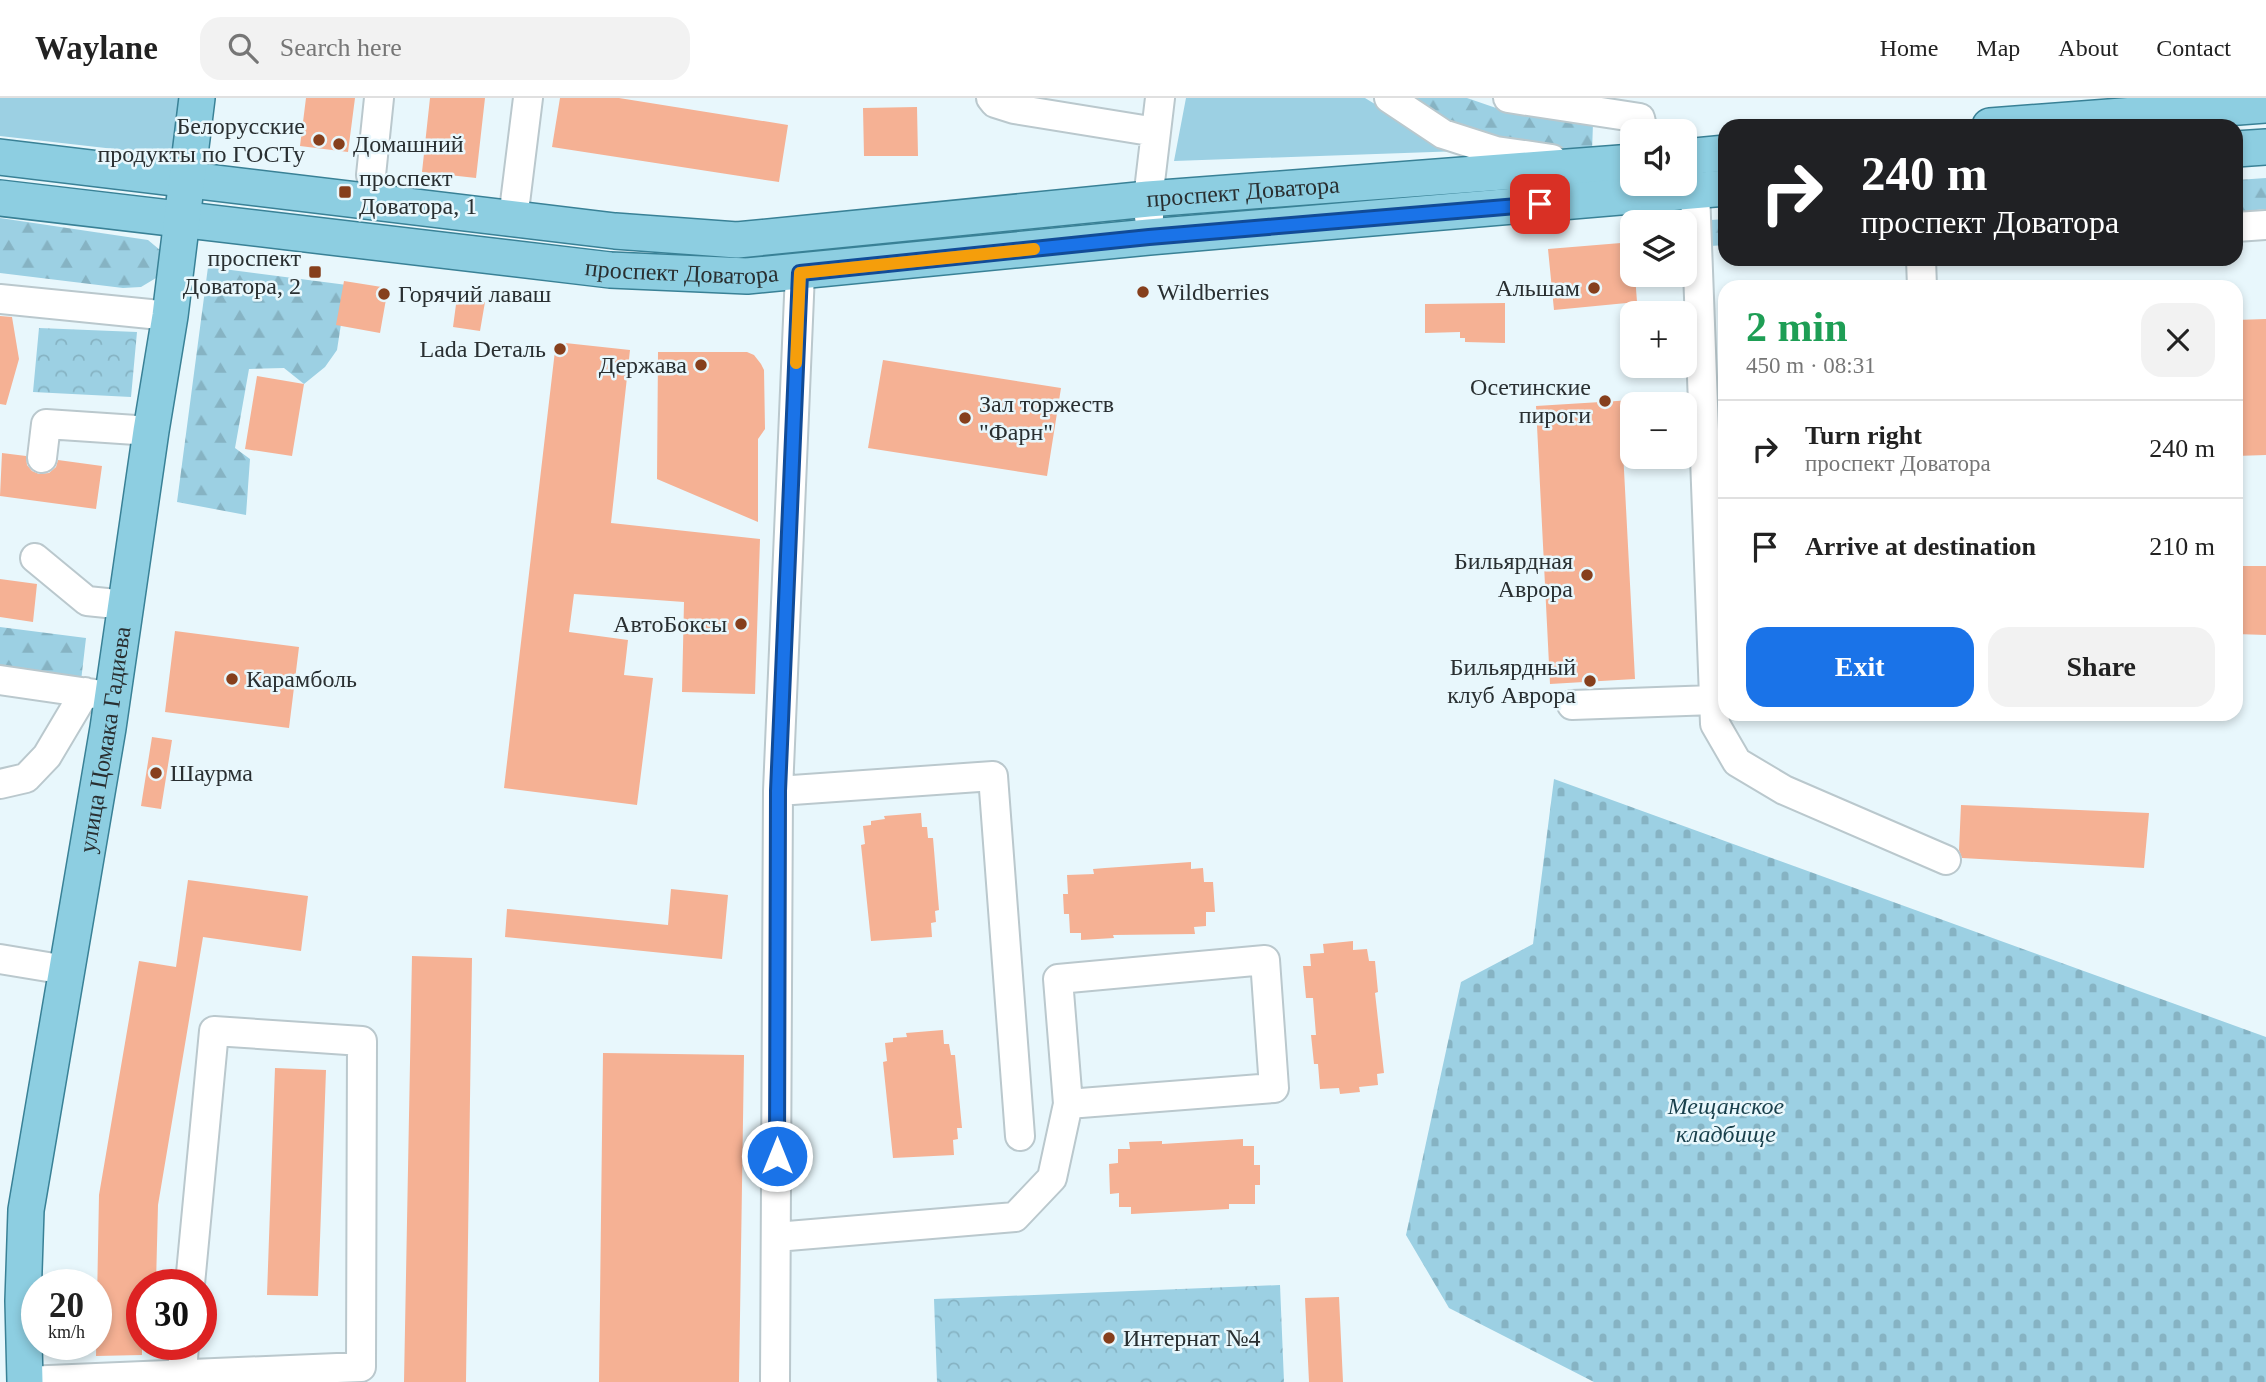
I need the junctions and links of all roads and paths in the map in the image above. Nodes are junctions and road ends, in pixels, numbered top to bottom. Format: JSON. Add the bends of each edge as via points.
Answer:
{"nodes":[{"id":1,"x":197,"y":98,"type":"edge"},
{"id":2,"x":379,"y":98,"type":"edge"},
{"id":3,"x":528,"y":98,"type":"edge"},
{"id":4,"x":991,"y":98,"type":"edge"},
{"id":5,"x":1160,"y":98,"type":"edge"},
{"id":6,"x":1389,"y":98,"type":"edge"},
{"id":7,"x":1508,"y":98,"type":"edge"},
{"id":8,"x":2266,"y":105,"type":"edge"},
{"id":9,"x":1641,"y":116,"type":"edge"},
{"id":10,"x":2082,"y":119,"type":"edge"},
{"id":11,"x":1156,"y":132,"type":"junction"},
{"id":12,"x":2266,"y":147,"type":"edge"},
{"id":13,"x":2243,"y":149,"type":"edge"},
{"id":14,"x":1718,"y":154,"type":"edge"},
{"id":15,"x":1697,"y":156,"type":"edge"},
{"id":16,"x":0,"y":157,"type":"edge"},
{"id":17,"x":1620,"y":163,"type":"edge"},
{"id":18,"x":1593,"y":165,"type":"junction"},
{"id":19,"x":371,"y":175,"type":"dead end"},
{"id":20,"x":186,"y":180,"type":"junction"},
{"id":21,"x":1710,"y":190,"type":"edge"},
{"id":22,"x":0,"y":198,"type":"edge"},
{"id":23,"x":1148,"y":198,"type":"junction"},
{"id":24,"x":182,"y":219,"type":"junction"},
{"id":25,"x":513,"y":219,"type":"junction"},
{"id":26,"x":2266,"y":225,"type":"edge"},
{"id":27,"x":2243,"y":227,"type":"edge"},
{"id":28,"x":1149,"y":237,"type":"junction"},
{"id":29,"x":800,"y":273,"type":"junction"},
{"id":30,"x":0,"y":299,"type":"edge"},
{"id":31,"x":170,"y":316,"type":"junction"},
{"id":32,"x":151,"y":430,"type":"junction"},
{"id":33,"x":43,"y":458,"type":"dead end"},
{"id":34,"x":35,"y":558,"type":"dead end"},
{"id":35,"x":126,"y":605,"type":"junction"},
{"id":36,"x":0,"y":680,"type":"edge"},
{"id":37,"x":98,"y":694,"type":"junction"},
{"id":38,"x":1714,"y":700,"type":"junction"},
{"id":39,"x":1572,"y":705,"type":"dead end"},
{"id":40,"x":0,"y":784,"type":"edge"},
{"id":41,"x":778,"y":791,"type":"junction"},
{"id":42,"x":1946,"y":860,"type":"dead end"},
{"id":43,"x":0,"y":960,"type":"edge"},
{"id":44,"x":66,"y":970,"type":"junction"},
{"id":45,"x":1068,"y":1104,"type":"junction"},
{"id":46,"x":1020,"y":1136,"type":"dead end"},
{"id":47,"x":776,"y":1237,"type":"junction"},
{"id":48,"x":191,"y":1269,"type":"edge"},
{"id":49,"x":182,"y":1360,"type":"edge"},
{"id":50,"x":181,"y":1375,"type":"junction"},
{"id":51,"x":25,"y":1381,"type":"edge"},
{"id":52,"x":775,"y":1382,"type":"edge"}],
"edges":[{"from":1,"to":20,"type":"main road","name":"улица Цомака Гадиева"},
{"from":2,"to":19,"type":"street"},
{"from":3,"to":25,"type":"street"},
{"from":4,"to":11,"type":"street","via":[[1014,109]]},
{"from":5,"to":11,"type":"street"},
{"from":6,"to":18,"type":"street","via":[[1443,134],[1496,151]]},
{"from":7,"to":9,"type":"street"},
{"from":8,"to":10,"type":"main road"},
{"from":11,"to":23,"type":"street"},
{"from":12,"to":13,"type":"main road"},
{"from":14,"to":15,"type":"main road"},
{"from":16,"to":20,"type":"main road","name":"проспект Доватора"},
{"from":17,"to":18,"type":"main road","name":"проспект Доватора"},
{"from":18,"to":23,"type":"main road","name":"проспект Доватора"},
{"from":20,"to":24,"type":"main road","name":"улица Цомака Гадиева"},
{"from":20,"to":25,"type":"main road","name":"проспект Доватора"},
{"from":21,"to":28,"type":"main road","name":"проспект Доватора"},
{"from":21,"to":38,"type":"street"},
{"from":22,"to":24,"type":"main road","name":"проспект Доватора"},
{"from":23,"to":25,"type":"main road","name":"проспект Доватора","via":[[737,240]]},
{"from":23,"to":28,"type":"street"},
{"from":24,"to":29,"type":"main road","name":"проспект Доватора","via":[[610,270],[747,276]]},
{"from":24,"to":31,"type":"main road","name":"улица Цомака Гадиева"},
{"from":26,"to":27,"type":"street"},
{"from":28,"to":29,"type":"main road","name":"проспект Доватора"},
{"from":29,"to":41,"type":"street"},
{"from":30,"to":31,"type":"street"},
{"from":31,"to":32,"type":"main road","name":"улица Цомака Гадиева"},
{"from":32,"to":33,"type":"street","via":[[46,424]]},
{"from":32,"to":35,"type":"main road","name":"улица Цомака Гадиева"},
{"from":34,"to":35,"type":"street","via":[[87,601]]},
{"from":35,"to":37,"type":"main road","name":"улица Цомака Гадиева"},
{"from":36,"to":37,"type":"street"},
{"from":37,"to":40,"type":"street","via":[[69,722],[26,778]]},
{"from":37,"to":44,"type":"main road","name":"улица Цомака Гадиева"},
{"from":38,"to":39,"type":"street"},
{"from":38,"to":42,"type":"street","via":[[1715,724],[1737,762],[1784,790]]},
{"from":41,"to":46,"type":"street","via":[[993,776]]},
{"from":41,"to":47,"type":"street"},
{"from":43,"to":44,"type":"street"},
{"from":44,"to":51,"type":"main road","name":"улица Цомака Гадиева","via":[[26,1210]]},
{"from":45,"to":45,"type":"street","via":[[1058,979],[1265,960],[1274,1088]]},
{"from":45,"to":47,"type":"street","via":[[1052,1178],[1015,1217]]},
{"from":47,"to":52,"type":"street"},
{"from":48,"to":50,"type":"street","via":[[214,1031],[362,1041],[361,1367]]},
{"from":49,"to":50,"type":"street"},
{"from":50,"to":51,"type":"street"}]}
